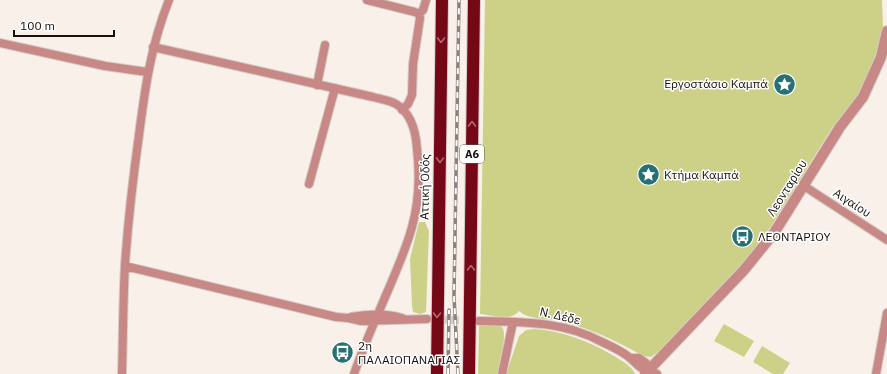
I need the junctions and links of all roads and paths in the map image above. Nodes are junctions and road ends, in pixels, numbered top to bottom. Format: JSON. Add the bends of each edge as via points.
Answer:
{"nodes":[{"id":1,"x":169,"y":0,"type":"edge"},
{"id":2,"x":367,"y":0,"type":"edge"},
{"id":3,"x":426,"y":0,"type":"edge"},
{"id":4,"x":442,"y":0,"type":"edge"},
{"id":5,"x":474,"y":0,"type":"edge"},
{"id":6,"x":419,"y":14,"type":"junction"},
{"id":7,"x":887,"y":32,"type":"edge"},
{"id":8,"x":0,"y":43,"type":"edge"},
{"id":9,"x":325,"y":45,"type":"dead end"},
{"id":10,"x":153,"y":47,"type":"junction"},
{"id":11,"x":147,"y":72,"type":"junction"},
{"id":12,"x":317,"y":84,"type":"junction"},
{"id":13,"x":335,"y":88,"type":"junction"},
{"id":14,"x":402,"y":110,"type":"junction"},
{"id":15,"x":309,"y":184,"type":"dead end"},
{"id":16,"x":804,"y":186,"type":"junction"},
{"id":17,"x":887,"y":240,"type":"edge"},
{"id":18,"x":125,"y":266,"type":"junction"},
{"id":19,"x":887,"y":313,"type":"edge"},
{"id":20,"x":376,"y":318,"type":"junction"},
{"id":21,"x":427,"y":319,"type":"tunnel mouth"},
{"id":22,"x":479,"y":321,"type":"tunnel mouth"},
{"id":23,"x":513,"y":322,"type":"junction"},
{"id":24,"x":649,"y":371,"type":"edge"},
{"id":25,"x":122,"y":374,"type":"edge"},
{"id":26,"x":354,"y":374,"type":"edge"},
{"id":27,"x":436,"y":374,"type":"edge"},
{"id":28,"x":469,"y":374,"type":"edge"},
{"id":29,"x":502,"y":374,"type":"edge"},
{"id":30,"x":876,"y":374,"type":"edge"}],
"edges":[{"from":1,"to":10,"type":"street"},
{"from":2,"to":6,"type":"street"},
{"from":3,"to":6,"type":"street"},
{"from":4,"to":27,"type":"highway","name":"Αττική Οδός","one_way":true},
{"from":28,"to":5,"type":"highway","number":"Α6","one_way":true},
{"from":6,"to":14,"type":"street","via":[[412,95]]},
{"from":7,"to":16,"type":"street","name":"Λεονταρίου","via":[[881,57],[863,97],[840,127]]},
{"from":8,"to":11,"type":"street","via":[[105,66]]},
{"from":9,"to":12,"type":"street"},
{"from":10,"to":11,"type":"street"},
{"from":10,"to":12,"type":"street"},
{"from":11,"to":18,"type":"street"},
{"from":12,"to":13,"type":"street"},
{"from":13,"to":14,"type":"street","via":[[396,104]]},
{"from":13,"to":15,"type":"street"},
{"from":14,"to":20,"type":"street","via":[[412,123],[416,138],[417,200],[402,258]]},
{"from":16,"to":17,"type":"street","name":"Αιγαίου"},
{"from":16,"to":24,"type":"street","name":"Λεονταρίου","via":[[774,233],[752,261]]},
{"from":18,"to":20,"type":"street","via":[[325,315],[348,318],[362,315]]},
{"from":18,"to":25,"type":"street"},
{"from":19,"to":30,"type":"street"},
{"from":20,"to":21,"type":"street","via":[[393,315],[406,319]]},
{"from":20,"to":26,"type":"street"},
{"from":22,"to":23,"type":"street","name":"Ν. Δέδε"},
{"from":23,"to":24,"type":"street","name":"Ν. Δέδε","via":[[547,324],[574,330],[602,341],[630,358],[642,369]]},
{"from":23,"to":29,"type":"street"}]}
